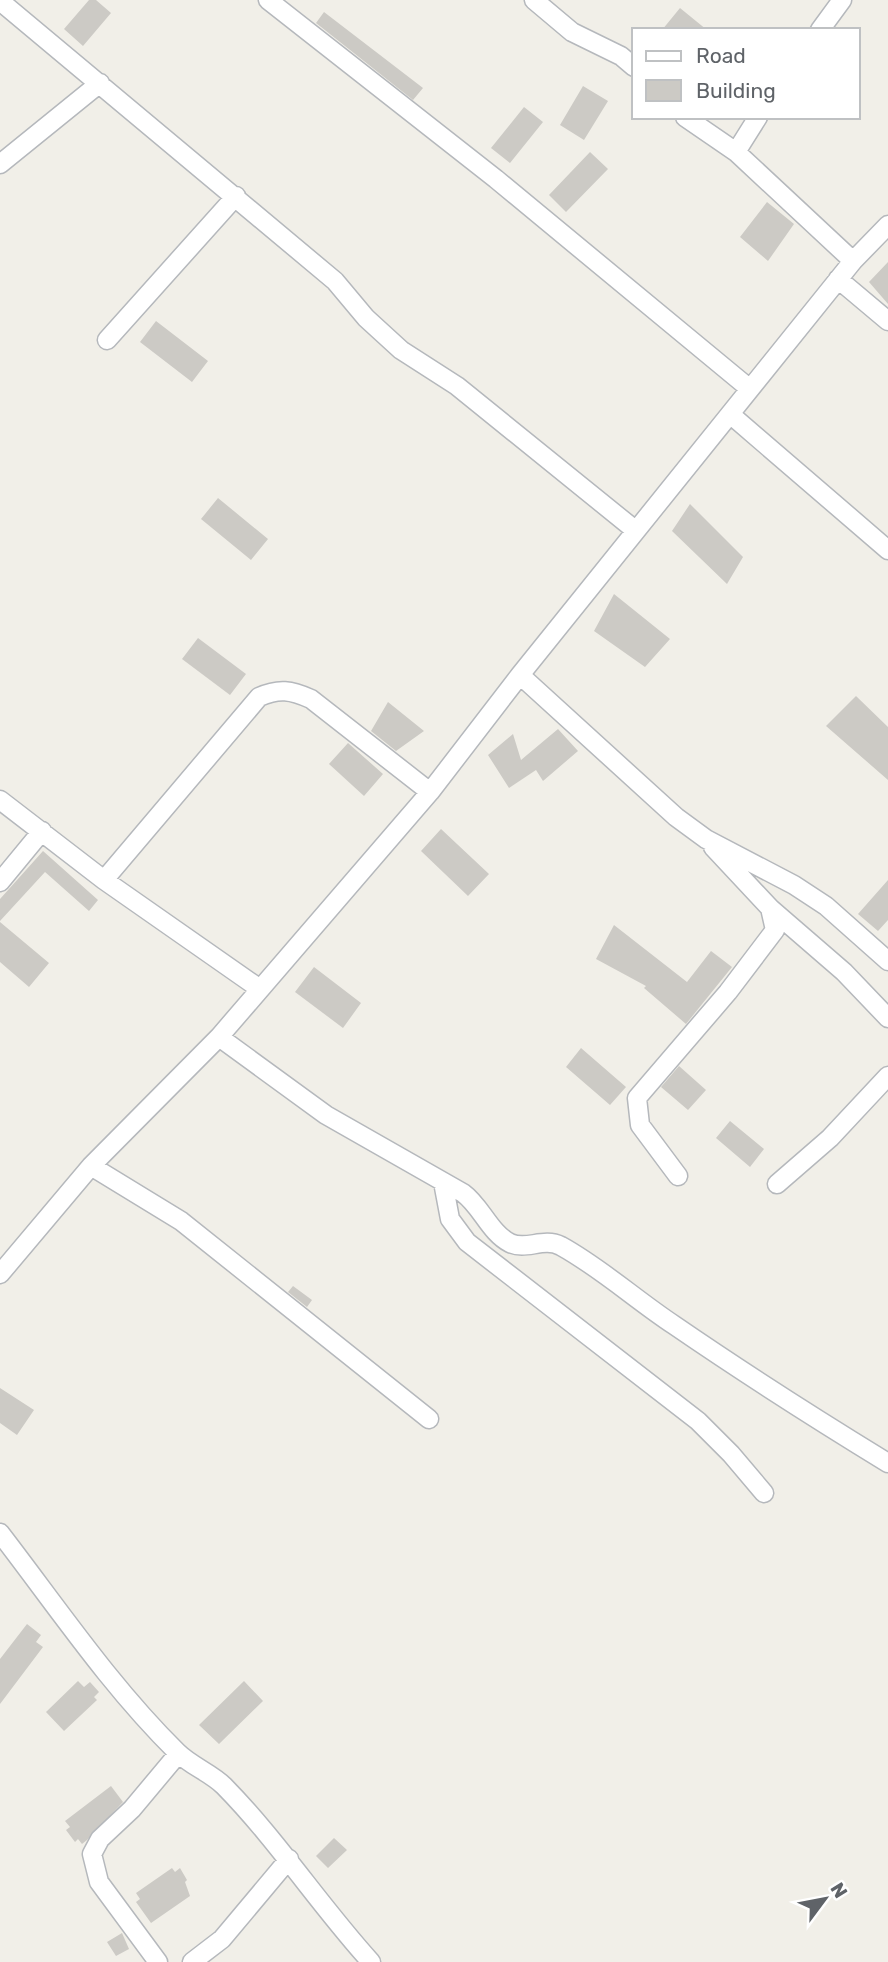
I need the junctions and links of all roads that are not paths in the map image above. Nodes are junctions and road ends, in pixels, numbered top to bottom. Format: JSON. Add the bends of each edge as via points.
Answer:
{"nodes":[{"id":1,"x":268,"y":0,"type":"edge"},
{"id":2,"x":534,"y":0,"type":"edge"},
{"id":3,"x":842,"y":0,"type":"edge"},
{"id":4,"x":0,"y":1,"type":"edge"},
{"id":5,"x":821,"y":28,"type":"edge"},
{"id":6,"x":632,"y":65,"type":"edge"},
{"id":7,"x":100,"y":83,"type":"junction"},
{"id":8,"x":688,"y":119,"type":"edge"},
{"id":9,"x":757,"y":119,"type":"edge"},
{"id":10,"x":736,"y":152,"type":"junction"},
{"id":11,"x":0,"y":164,"type":"edge"},
{"id":12,"x":236,"y":196,"type":"junction"},
{"id":13,"x":888,"y":225,"type":"edge"},
{"id":14,"x":853,"y":261,"type":"junction"},
{"id":15,"x":838,"y":279,"type":"junction"},
{"id":16,"x":888,"y":321,"type":"edge"},
{"id":17,"x":107,"y":340,"type":"dead end"},
{"id":18,"x":750,"y":389,"type":"junction"},
{"id":19,"x":730,"y":414,"type":"junction"},
{"id":20,"x":635,"y":530,"type":"junction"},
{"id":21,"x":888,"y":550,"type":"edge"},
{"id":22,"x":520,"y":675,"type":"junction"},
{"id":23,"x":430,"y":792,"type":"junction"},
{"id":24,"x":0,"y":800,"type":"edge"},
{"id":25,"x":41,"y":831,"type":"junction"},
{"id":26,"x":706,"y":839,"type":"junction"},
{"id":27,"x":104,"y":880,"type":"junction"},
{"id":28,"x":0,"y":882,"type":"edge"},
{"id":29,"x":770,"y":908,"type":"junction"},
{"id":30,"x":888,"y":961,"type":"edge"},
{"id":31,"x":260,"y":989,"type":"junction"},
{"id":32,"x":888,"y":1018,"type":"edge"},
{"id":33,"x":219,"y":1037,"type":"junction"},
{"id":34,"x":888,"y":1076,"type":"edge"},
{"id":35,"x":91,"y":1166,"type":"junction"},
{"id":36,"x":678,"y":1176,"type":"dead end"},
{"id":37,"x":443,"y":1182,"type":"junction"},
{"id":38,"x":777,"y":1185,"type":"dead end"},
{"id":39,"x":0,"y":1274,"type":"edge"},
{"id":40,"x":429,"y":1419,"type":"dead end"},
{"id":41,"x":888,"y":1464,"type":"edge"},
{"id":42,"x":764,"y":1493,"type":"dead end"},
{"id":43,"x":0,"y":1532,"type":"edge"},
{"id":44,"x":178,"y":1754,"type":"junction"},
{"id":45,"x":289,"y":1859,"type":"junction"},
{"id":46,"x":158,"y":1962,"type":"edge"},
{"id":47,"x":192,"y":1962,"type":"edge"},
{"id":48,"x":371,"y":1962,"type":"edge"}],
"edges":[{"from":1,"to":18,"type":"street","via":[[496,179]]},
{"from":2,"to":6,"type":"street","via":[[572,32]]},
{"from":3,"to":5,"type":"street"},
{"from":4,"to":7,"type":"street"},
{"from":7,"to":11,"type":"street"},
{"from":7,"to":12,"type":"street"},
{"from":8,"to":10,"type":"street"},
{"from":9,"to":10,"type":"street"},
{"from":10,"to":14,"type":"street"},
{"from":12,"to":17,"type":"street"},
{"from":12,"to":20,"type":"street","via":[[335,281],[401,350],[457,386]]},
{"from":13,"to":14,"type":"street"},
{"from":14,"to":15,"type":"street"},
{"from":15,"to":16,"type":"street"},
{"from":15,"to":18,"type":"street"},
{"from":18,"to":19,"type":"street"},
{"from":19,"to":20,"type":"street"},
{"from":19,"to":21,"type":"street"},
{"from":20,"to":22,"type":"street"},
{"from":22,"to":23,"type":"street"},
{"from":22,"to":26,"type":"street"},
{"from":23,"to":27,"type":"street","via":[[311,699],[295,691],[276,690],[259,697]]},
{"from":23,"to":31,"type":"street"},
{"from":24,"to":25,"type":"street"},
{"from":25,"to":27,"type":"street"},
{"from":25,"to":28,"type":"street"},
{"from":26,"to":29,"type":"street"},
{"from":26,"to":30,"type":"street","via":[[794,884]]},
{"from":27,"to":31,"type":"street"},
{"from":29,"to":32,"type":"street","via":[[844,972]]},
{"from":29,"to":36,"type":"street","via":[[775,930],[757,957],[637,1098],[640,1125]]},
{"from":31,"to":33,"type":"street"},
{"from":33,"to":35,"type":"street"},
{"from":33,"to":37,"type":"street","via":[[326,1115]]},
{"from":34,"to":38,"type":"street","via":[[830,1138]]},
{"from":35,"to":39,"type":"street"},
{"from":35,"to":40,"type":"street","via":[[181,1221]]},
{"from":37,"to":41,"type":"street","via":[[477,1203],[499,1236],[511,1244],[543,1241],[568,1250]]},
{"from":37,"to":42,"type":"street","via":[[450,1219],[467,1242],[698,1421]]},
{"from":43,"to":44,"type":"street","via":[[92,1655]]},
{"from":44,"to":45,"type":"street","via":[[222,1784]]},
{"from":44,"to":46,"type":"street","via":[[100,1839],[92,1854],[99,1882]]},
{"from":45,"to":47,"type":"street","via":[[222,1938]]},
{"from":45,"to":48,"type":"street"}]}
